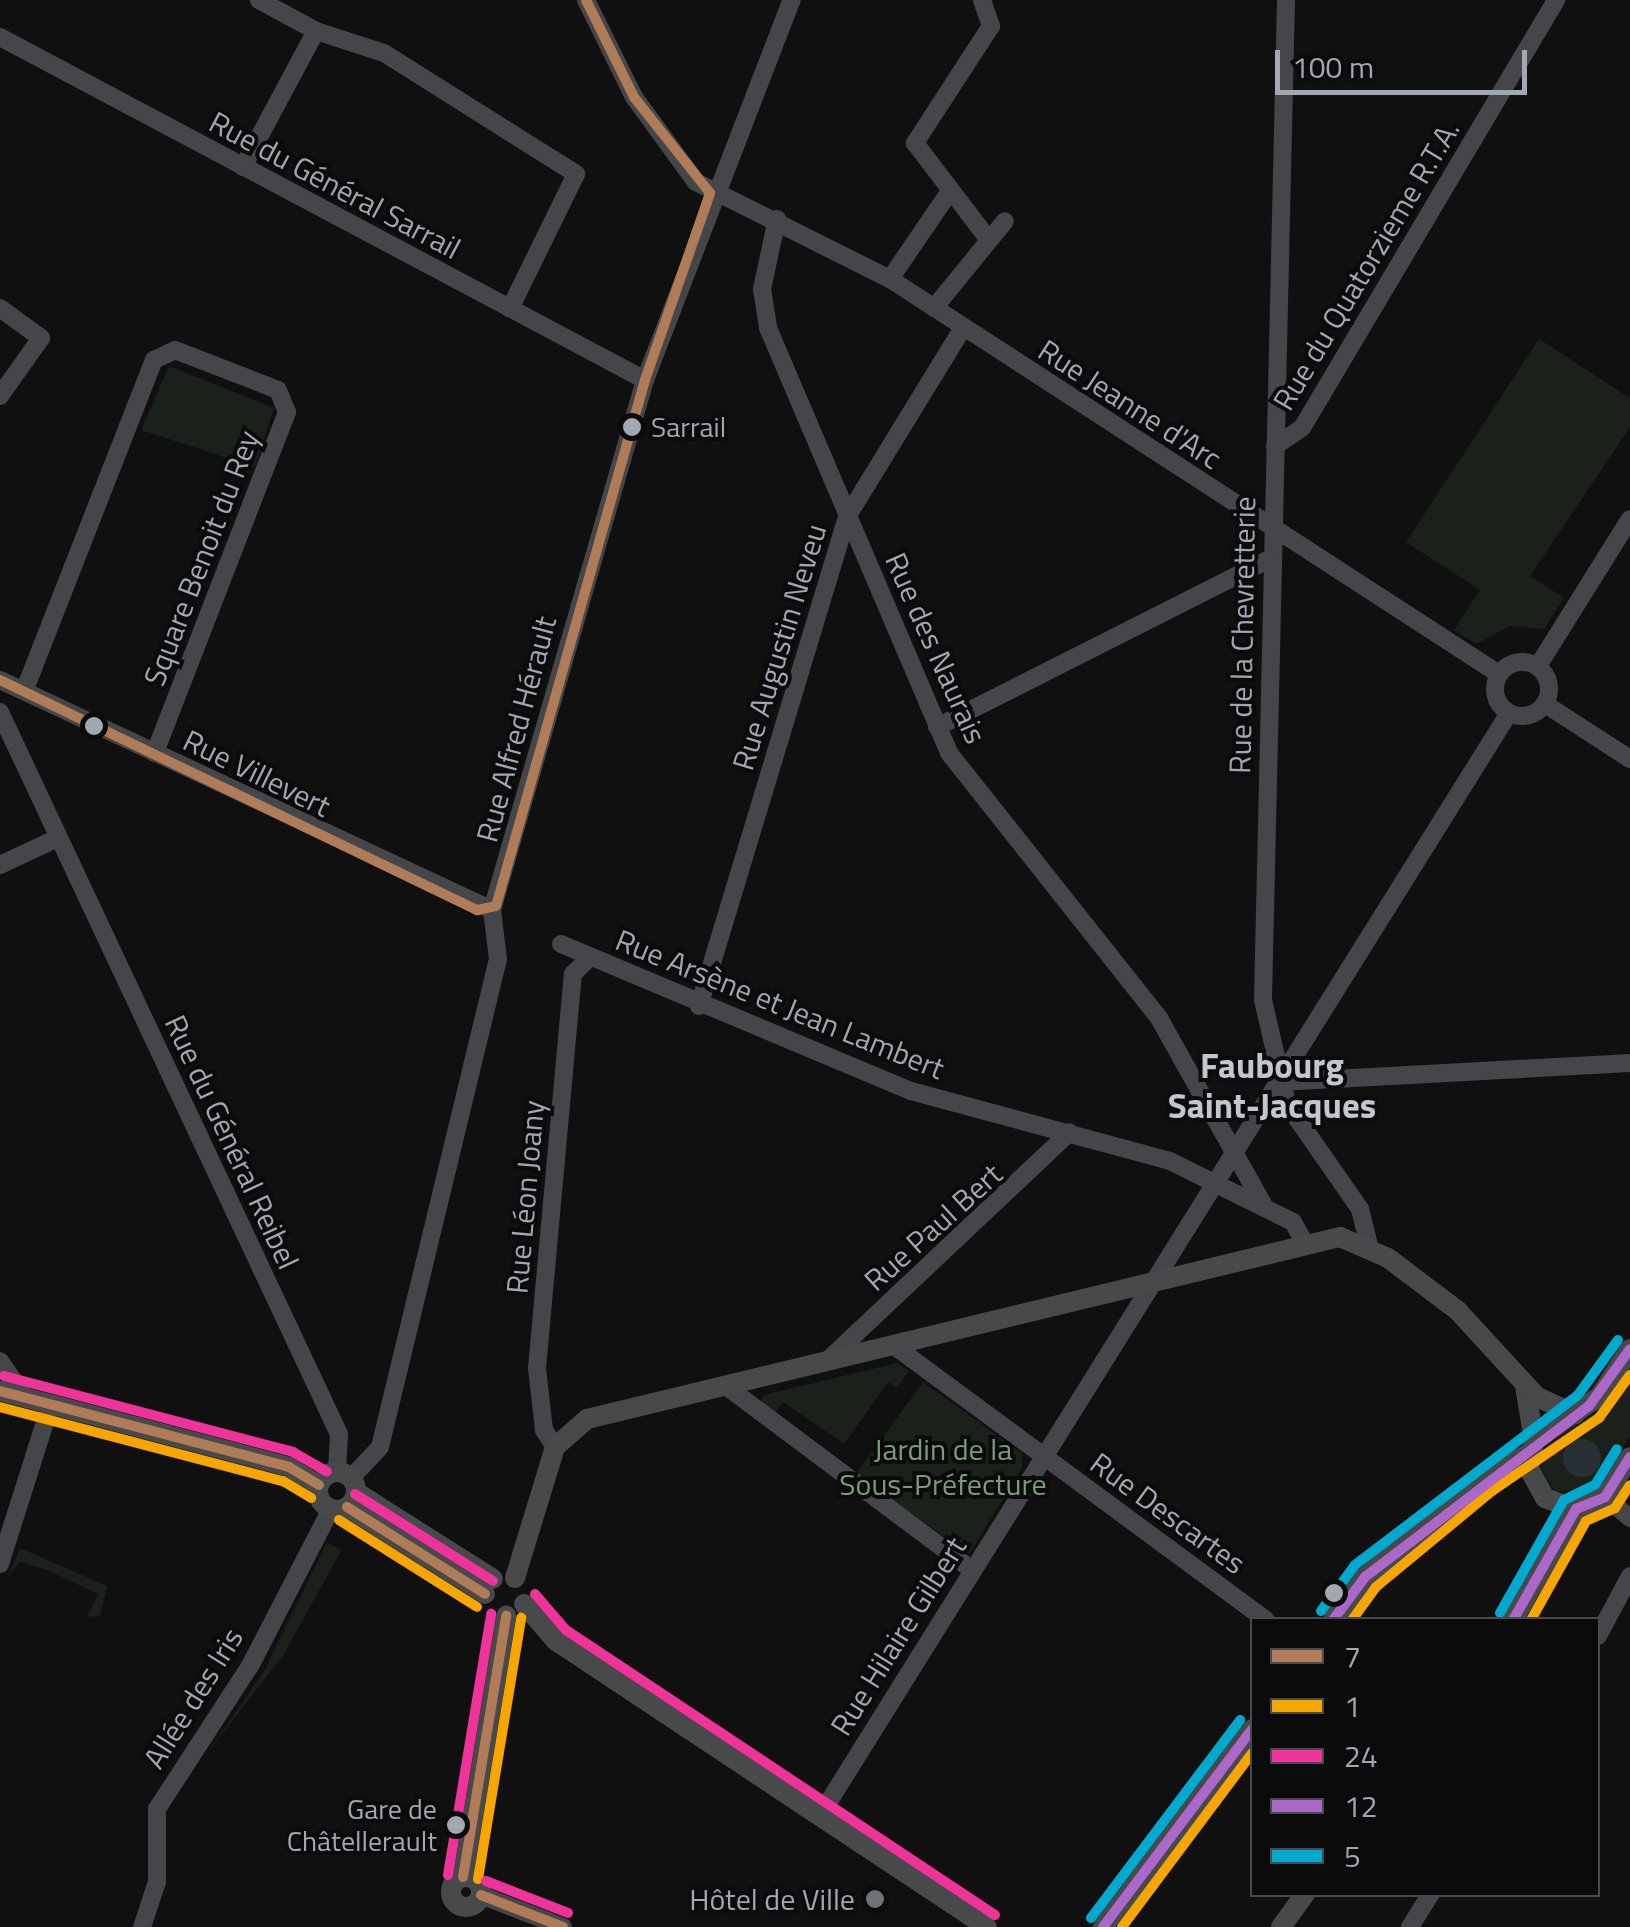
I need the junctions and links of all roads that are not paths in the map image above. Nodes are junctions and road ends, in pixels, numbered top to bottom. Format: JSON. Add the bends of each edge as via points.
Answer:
{"nodes":[{"id":1,"x":259,"y":0,"type":"edge"},
{"id":2,"x":586,"y":0,"type":"edge"},
{"id":3,"x":792,"y":0,"type":"edge"},
{"id":4,"x":982,"y":0,"type":"edge"},
{"id":5,"x":1286,"y":0,"type":"edge"},
{"id":6,"x":1556,"y":0,"type":"edge"},
{"id":7,"x":316,"y":31,"type":"junction"},
{"id":8,"x":0,"y":37,"type":"edge"},
{"id":9,"x":242,"y":167,"type":"junction"},
{"id":10,"x":950,"y":191,"type":"junction"},
{"id":11,"x":710,"y":193,"type":"junction"},
{"id":12,"x":777,"y":219,"type":"junction"},
{"id":13,"x":1005,"y":221,"type":"dead end"},
{"id":14,"x":989,"y":240,"type":"junction"},
{"id":15,"x":890,"y":279,"type":"junction"},
{"id":16,"x":0,"y":308,"type":"edge"},
{"id":17,"x":934,"y":308,"type":"junction"},
{"id":18,"x":510,"y":309,"type":"junction"},
{"id":19,"x":962,"y":328,"type":"junction"},
{"id":20,"x":644,"y":380,"type":"junction"},
{"id":21,"x":0,"y":396,"type":"edge"},
{"id":22,"x":1275,"y":446,"type":"junction"},
{"id":23,"x":846,"y":518,"type":"junction"},
{"id":24,"x":1630,"y":519,"type":"edge"},
{"id":25,"x":1272,"y":528,"type":"junction"},
{"id":26,"x":1271,"y":558,"type":"junction"},
{"id":27,"x":1538,"y":666,"type":"junction"},
{"id":28,"x":1499,"y":674,"type":"junction"},
{"id":29,"x":0,"y":680,"type":"edge"},
{"id":30,"x":25,"y":688,"type":"junction"},
{"id":31,"x":1545,"y":704,"type":"junction"},
{"id":32,"x":0,"y":712,"type":"edge"},
{"id":33,"x":1508,"y":713,"type":"junction"},
{"id":34,"x":938,"y":727,"type":"junction"},
{"id":35,"x":154,"y":753,"type":"junction"},
{"id":36,"x":1630,"y":759,"type":"edge"},
{"id":37,"x":58,"y":838,"type":"junction"},
{"id":38,"x":0,"y":865,"type":"edge"},
{"id":39,"x":492,"y":910,"type":"junction"},
{"id":40,"x":561,"y":944,"type":"dead end"},
{"id":41,"x":590,"y":957,"type":"junction"},
{"id":42,"x":699,"y":1006,"type":"junction"},
{"id":43,"x":1630,"y":1063,"type":"edge"},
{"id":44,"x":1279,"y":1082,"type":"junction"},
{"id":45,"x":1070,"y":1132,"type":"junction"},
{"id":46,"x":1235,"y":1149,"type":"junction"},
{"id":47,"x":1214,"y":1182,"type":"junction"},
{"id":48,"x":1262,"y":1204,"type":"junction"},
{"id":49,"x":1305,"y":1244,"type":"junction"},
{"id":50,"x":1369,"y":1245,"type":"junction"},
{"id":51,"x":1150,"y":1284,"type":"junction"},
{"id":52,"x":893,"y":1345,"type":"junction"},
{"id":53,"x":1630,"y":1349,"type":"edge"},
{"id":54,"x":828,"y":1360,"type":"junction"},
{"id":55,"x":0,"y":1361,"type":"edge"},
{"id":56,"x":726,"y":1386,"type":"junction"},
{"id":57,"x":1525,"y":1386,"type":"junction"},
{"id":58,"x":0,"y":1392,"type":"edge"},
{"id":59,"x":26,"y":1399,"type":"junction"},
{"id":60,"x":50,"y":1406,"type":"junction"},
{"id":61,"x":1575,"y":1414,"type":"junction"},
{"id":62,"x":1532,"y":1446,"type":"junction"},
{"id":63,"x":555,"y":1447,"type":"junction"},
{"id":64,"x":1042,"y":1454,"type":"junction"},
{"id":65,"x":1630,"y":1457,"type":"edge"},
{"id":66,"x":344,"y":1492,"type":"junction"},
{"id":67,"x":1605,"y":1497,"type":"junction"},
{"id":68,"x":1576,"y":1509,"type":"junction"},
{"id":69,"x":1630,"y":1518,"type":"edge"},
{"id":70,"x":0,"y":1564,"type":"edge"},
{"id":71,"x":972,"y":1570,"type":"junction"},
{"id":72,"x":1630,"y":1576,"type":"edge"},
{"id":73,"x":516,"y":1578,"type":"junction"},
{"id":74,"x":489,"y":1586,"type":"junction"},
{"id":75,"x":524,"y":1604,"type":"junction"},
{"id":76,"x":506,"y":1616,"type":"junction"},
{"id":77,"x":1262,"y":1617,"type":"edge"},
{"id":78,"x":1336,"y":1617,"type":"edge"},
{"id":79,"x":1515,"y":1617,"type":"edge"},
{"id":80,"x":1600,"y":1632,"type":"edge"},
{"id":81,"x":1250,"y":1731,"type":"edge"},
{"id":82,"x":821,"y":1814,"type":"junction"},
{"id":83,"x":463,"y":1877,"type":"junction"},
{"id":84,"x":480,"y":1895,"type":"junction"},
{"id":85,"x":1303,"y":1897,"type":"edge"},
{"id":86,"x":1429,"y":1897,"type":"edge"},
{"id":87,"x":462,"y":1906,"type":"junction"},
{"id":88,"x":142,"y":1927,"type":"edge"},
{"id":89,"x":454,"y":1927,"type":"edge"},
{"id":90,"x":563,"y":1927,"type":"edge"},
{"id":91,"x":986,"y":1927,"type":"edge"},
{"id":92,"x":1103,"y":1927,"type":"edge"},
{"id":93,"x":1281,"y":1927,"type":"edge"},
{"id":94,"x":1410,"y":1927,"type":"edge"}],
"edges":[{"from":1,"to":7,"type":"street"},
{"from":2,"to":11,"type":"street","via":[[634,97]]},
{"from":3,"to":11,"type":"street","name":"Rue Alfred Hérault"},
{"from":4,"to":10,"type":"street","via":[[991,26],[916,136]]},
{"from":5,"to":22,"type":"street","name":"Rue de la Chevretterie"},
{"from":6,"to":22,"type":"street","name":"Rue du Quatorzieme R.T.A.","via":[[1302,428]]},
{"from":7,"to":9,"type":"street"},
{"from":7,"to":18,"type":"street","via":[[384,53],[576,174]]},
{"from":8,"to":9,"type":"street","name":"Rue du Général Sarrail"},
{"from":9,"to":18,"type":"street","name":"Rue du Général Sarrail"},
{"from":10,"to":14,"type":"street"},
{"from":10,"to":15,"type":"street"},
{"from":11,"to":12,"type":"street","name":"Rue Jeanne d'Arc"},
{"from":11,"to":20,"type":"street","name":"Rue Alfred Hérault"},
{"from":12,"to":15,"type":"street","name":"Rue Jeanne d'Arc"},
{"from":12,"to":23,"type":"street","name":"Rue des Naurais","via":[[763,309]]},
{"from":13,"to":14,"type":"street"},
{"from":14,"to":17,"type":"street"},
{"from":15,"to":17,"type":"street","name":"Rue Jeanne d'Arc"},
{"from":16,"to":21,"type":"street","via":[[41,338]]},
{"from":17,"to":19,"type":"street","name":"Rue Jeanne d'Arc"},
{"from":18,"to":20,"type":"street","name":"Rue du Général Sarrail"},
{"from":19,"to":23,"type":"street","name":"Rue Augustin Neveu"},
{"from":19,"to":25,"type":"street","name":"Rue Jeanne d'Arc"},
{"from":20,"to":39,"type":"street","name":"Rue Alfred Hérault"},
{"from":22,"to":25,"type":"street","name":"Rue de la Chevretterie"},
{"from":23,"to":34,"type":"street","name":"Rue des Naurais"},
{"from":23,"to":42,"type":"street","name":"Rue Augustin Neveu"},
{"from":24,"to":27,"type":"street"},
{"from":25,"to":26,"type":"street","name":"Rue de la Chevretterie"},
{"from":25,"to":28,"type":"street","name":"Rue Jeanne d'Arc"},
{"from":26,"to":34,"type":"street"},
{"from":26,"to":44,"type":"street","name":"Rue de la Chevretterie","via":[[1262,969]]},
{"from":27,"to":28,"type":"street","via":[[1514,662]]},
{"from":27,"to":31,"type":"street","via":[[1550,688]]},
{"from":28,"to":33,"type":"street","via":[[1495,691]]},
{"from":29,"to":30,"type":"street","name":"Rue Villevert"},
{"from":30,"to":35,"type":"street","name":"Rue Villevert"},
{"from":30,"to":35,"type":"street","name":"Square Benoit du Rey","via":[[154,360],[175,350],[278,390],[287,412]]},
{"from":31,"to":33,"type":"street","via":[[1533,714]]},
{"from":31,"to":36,"type":"street"},
{"from":32,"to":37,"type":"street","name":"Rue du Général Reibel"},
{"from":33,"to":44,"type":"street","name":"Rue Hilaire Gilbert"},
{"from":34,"to":46,"type":"street","name":"Rue des Naurais","via":[[949,754],[1159,1018]]},
{"from":35,"to":39,"type":"street","name":"Rue Villevert"},
{"from":37,"to":38,"type":"street"},
{"from":37,"to":66,"type":"street","name":"Rue du Général Reibel","via":[[339,1434]]},
{"from":39,"to":66,"type":"street","name":"Rue Alfred Hérault","via":[[498,959],[380,1447]]},
{"from":40,"to":41,"type":"street","name":"Rue Arsène et Jean Lambert"},
{"from":41,"to":42,"type":"street","name":"Rue Arsène et Jean Lambert"},
{"from":41,"to":63,"type":"street","name":"Rue Léon Joany","via":[[572,974],[537,1368],[544,1430]]},
{"from":42,"to":45,"type":"street","name":"Rue Arsène et Jean Lambert","via":[[911,1091]]},
{"from":43,"to":44,"type":"street"},
{"from":44,"to":46,"type":"street","name":"Rue Hilaire Gilbert"},
{"from":44,"to":50,"type":"street","name":"Rue de la Chevretterie","via":[[1360,1209]]},
{"from":45,"to":47,"type":"street","name":"Rue Arsène et Jean Lambert"},
{"from":45,"to":54,"type":"street","name":"Rue Paul Bert"},
{"from":46,"to":47,"type":"street","name":"Rue Hilaire Gilbert"},
{"from":46,"to":48,"type":"street","name":"Rue des Naurais"},
{"from":47,"to":48,"type":"street","name":"Rue Arsène et Jean Lambert"},
{"from":47,"to":51,"type":"street","name":"Rue Hilaire Gilbert"},
{"from":48,"to":49,"type":"street","name":"Rue Arsène et Jean Lambert","via":[[1293,1222]]},
{"from":49,"to":50,"type":"main road","via":[[1340,1237]]},
{"from":49,"to":51,"type":"main road"},
{"from":50,"to":57,"type":"main road","via":[[1458,1311]]},
{"from":51,"to":52,"type":"main road"},
{"from":51,"to":64,"type":"street","name":"Rue Hilaire Gilbert"},
{"from":52,"to":54,"type":"main road"},
{"from":52,"to":64,"type":"street","name":"Rue Descartes"},
{"from":53,"to":61,"type":"main road","via":[[1600,1396]]},
{"from":54,"to":56,"type":"main road"},
{"from":55,"to":59,"type":"street"},
{"from":56,"to":63,"type":"main road","via":[[587,1419]]},
{"from":56,"to":71,"type":"street"},
{"from":57,"to":61,"type":"main road"},
{"from":57,"to":62,"type":"main road"},
{"from":58,"to":59,"type":"main road"},
{"from":59,"to":60,"type":"main road"},
{"from":60,"to":66,"type":"main road","via":[[289,1468]]},
{"from":60,"to":70,"type":"street"},
{"from":61,"to":62,"type":"main road"},
{"from":62,"to":68,"type":"main road","via":[[1545,1498]]},
{"from":62,"to":78,"type":"main road","via":[[1365,1577]]},
{"from":63,"to":73,"type":"main road"},
{"from":64,"to":71,"type":"street","name":"Rue Hilaire Gilbert"},
{"from":64,"to":77,"type":"street","name":"Rue Descartes"},
{"from":65,"to":67,"type":"main road"},
{"from":66,"to":74,"type":"main road"},
{"from":66,"to":88,"type":"street","name":"Allée des Iris","via":[[250,1666],[157,1810],[157,1882]]},
{"from":67,"to":68,"type":"main road"},
{"from":67,"to":69,"type":"street"},
{"from":68,"to":79,"type":"main road"},
{"from":71,"to":82,"type":"street","name":"Rue Hilaire Gilbert"},
{"from":72,"to":80,"type":"street"},
{"from":73,"to":74,"type":"main road"},
{"from":73,"to":75,"type":"main road"},
{"from":74,"to":76,"type":"main road"},
{"from":75,"to":76,"type":"main road"},
{"from":75,"to":82,"type":"main road","via":[[556,1641]]},
{"from":76,"to":83,"type":"main road"},
{"from":81,"to":92,"type":"main road"},
{"from":82,"to":91,"type":"main road"},
{"from":83,"to":84,"type":"main road"},
{"from":83,"to":87,"type":"main road","via":[[451,1891]]},
{"from":84,"to":87,"type":"main road"},
{"from":84,"to":90,"type":"street"},
{"from":85,"to":93,"type":"main road"},
{"from":86,"to":94,"type":"street"},
{"from":87,"to":89,"type":"main road"}]}
